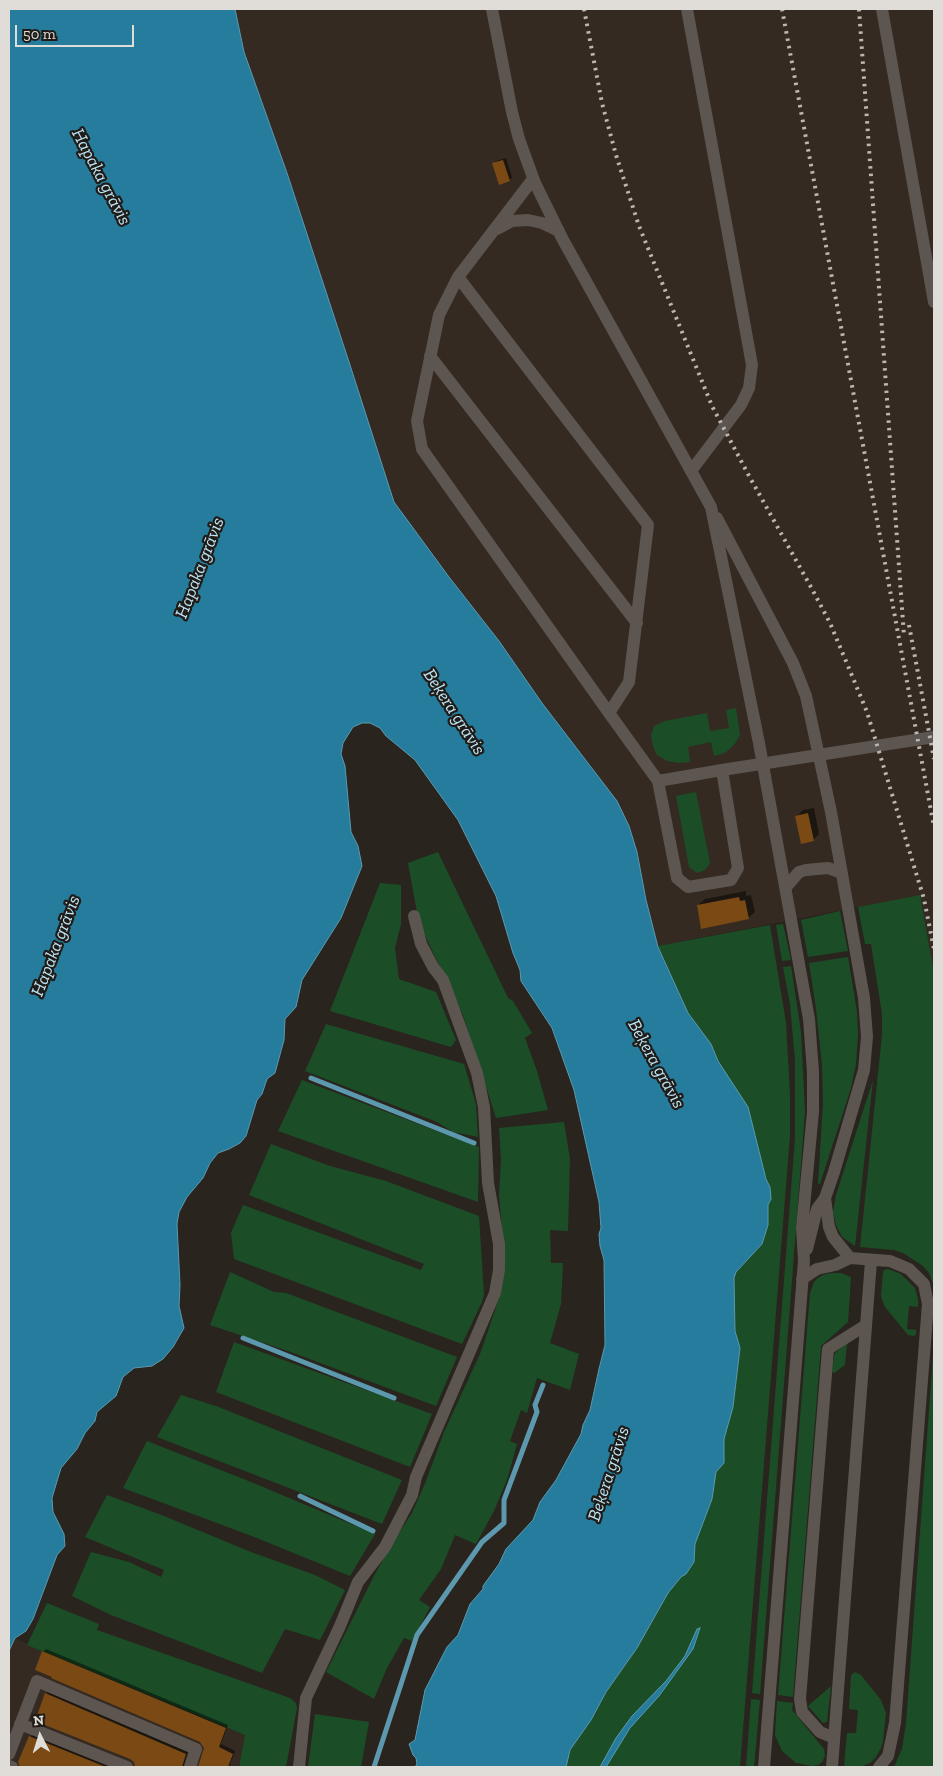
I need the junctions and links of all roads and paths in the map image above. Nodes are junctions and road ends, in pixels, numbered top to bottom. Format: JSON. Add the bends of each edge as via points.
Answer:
{"nodes":[{"id":1,"x":492,"y":9,"type":"edge"},
{"id":2,"x":687,"y":9,"type":"edge"},
{"id":3,"x":882,"y":9,"type":"edge"},
{"id":4,"x":534,"y":179,"type":"junction"},
{"id":5,"x":559,"y":231,"type":"junction"},
{"id":6,"x":492,"y":232,"type":"junction"},
{"id":7,"x":458,"y":277,"type":"junction"},
{"id":8,"x":934,"y":302,"type":"edge"},
{"id":9,"x":430,"y":356,"type":"junction"},
{"id":10,"x":691,"y":471,"type":"junction"},
{"id":11,"x":710,"y":508,"type":"junction"},
{"id":12,"x":637,"y":623,"type":"junction"},
{"id":13,"x":609,"y":713,"type":"junction"},
{"id":14,"x":934,"y":737,"type":"edge"},
{"id":15,"x":818,"y":755,"type":"junction"},
{"id":16,"x":762,"y":763,"type":"junction"},
{"id":17,"x":722,"y":770,"type":"junction"},
{"id":18,"x":658,"y":781,"type":"junction"},
{"id":19,"x":842,"y":873,"type":"junction"},
{"id":20,"x":786,"y":887,"type":"junction"},
{"id":21,"x":414,"y":916,"type":"dead end"},
{"id":22,"x":825,"y":1198,"type":"junction"},
{"id":23,"x":850,"y":1258,"type":"junction"},
{"id":24,"x":804,"y":1261,"type":"junction"},
{"id":25,"x":872,"y":1261,"type":"junction"},
{"id":26,"x":802,"y":1279,"type":"junction"},
{"id":27,"x":866,"y":1325,"type":"junction"},
{"id":28,"x":20,"y":1724,"type":"junction"},
{"id":29,"x":834,"y":1738,"type":"junction"},
{"id":30,"x":9,"y":1754,"type":"edge"},
{"id":31,"x":127,"y":1767,"type":"edge"},
{"id":32,"x":190,"y":1767,"type":"edge"},
{"id":33,"x":299,"y":1767,"type":"edge"},
{"id":34,"x":764,"y":1767,"type":"edge"},
{"id":35,"x":832,"y":1767,"type":"edge"},
{"id":36,"x":879,"y":1767,"type":"edge"}],
"edges":[{"from":1,"to":4,"type":"street","via":[[512,112]]},
{"from":2,"to":10,"type":"street","via":[[752,365],[749,388],[742,405]]},
{"from":3,"to":8,"type":"street"},
{"from":4,"to":5,"type":"street"},
{"from":4,"to":6,"type":"street"},
{"from":5,"to":6,"type":"street","via":[[528,220],[512,222]]},
{"from":5,"to":10,"type":"street"},
{"from":6,"to":7,"type":"street"},
{"from":7,"to":9,"type":"street","via":[[439,315]]},
{"from":7,"to":12,"type":"street","via":[[648,525]]},
{"from":9,"to":12,"type":"street"},
{"from":9,"to":13,"type":"street","via":[[417,421],[422,450]]},
{"from":10,"to":11,"type":"street"},
{"from":11,"to":15,"type":"street","via":[[793,663],[806,696]]},
{"from":11,"to":16,"type":"street"},
{"from":12,"to":13,"type":"street","via":[[629,682]]},
{"from":13,"to":18,"type":"street"},
{"from":14,"to":15,"type":"street"},
{"from":15,"to":16,"type":"street"},
{"from":15,"to":19,"type":"street"},
{"from":16,"to":17,"type":"street"},
{"from":16,"to":20,"type":"street"},
{"from":17,"to":18,"type":"street"},
{"from":17,"to":18,"type":"street","via":[[738,868],[731,880],[688,887],[676,878]]},
{"from":19,"to":20,"type":"street","via":[[828,868],[806,870],[799,872]]},
{"from":19,"to":22,"type":"street","via":[[864,998],[867,1037],[864,1070]]},
{"from":20,"to":24,"type":"street","via":[[809,1019],[813,1072],[813,1112],[802,1228]]},
{"from":21,"to":33,"type":"street","via":[[421,944],[443,980],[476,1074],[484,1107],[488,1183],[499,1244],[499,1270],[495,1293],[416,1477],[412,1495],[385,1547],[358,1582],[306,1698]]},
{"from":22,"to":23,"type":"street","via":[[833,1238]]},
{"from":22,"to":24,"type":"street","via":[[817,1209]]},
{"from":23,"to":25,"type":"street"},
{"from":23,"to":26,"type":"street","via":[[817,1268]]},
{"from":24,"to":26,"type":"street"},
{"from":25,"to":27,"type":"street"},
{"from":25,"to":36,"type":"street","via":[[890,1261],[909,1269],[924,1284],[928,1304],[895,1723],[888,1756]]},
{"from":26,"to":34,"type":"street"},
{"from":27,"to":29,"type":"street"},
{"from":27,"to":29,"type":"street","via":[[828,1349],[801,1680],[802,1712],[820,1732]]},
{"from":28,"to":30,"type":"street"},
{"from":28,"to":31,"type":"street"},
{"from":28,"to":32,"type":"street","via":[[37,1681],[196,1749]]},
{"from":29,"to":35,"type":"street"}]}
